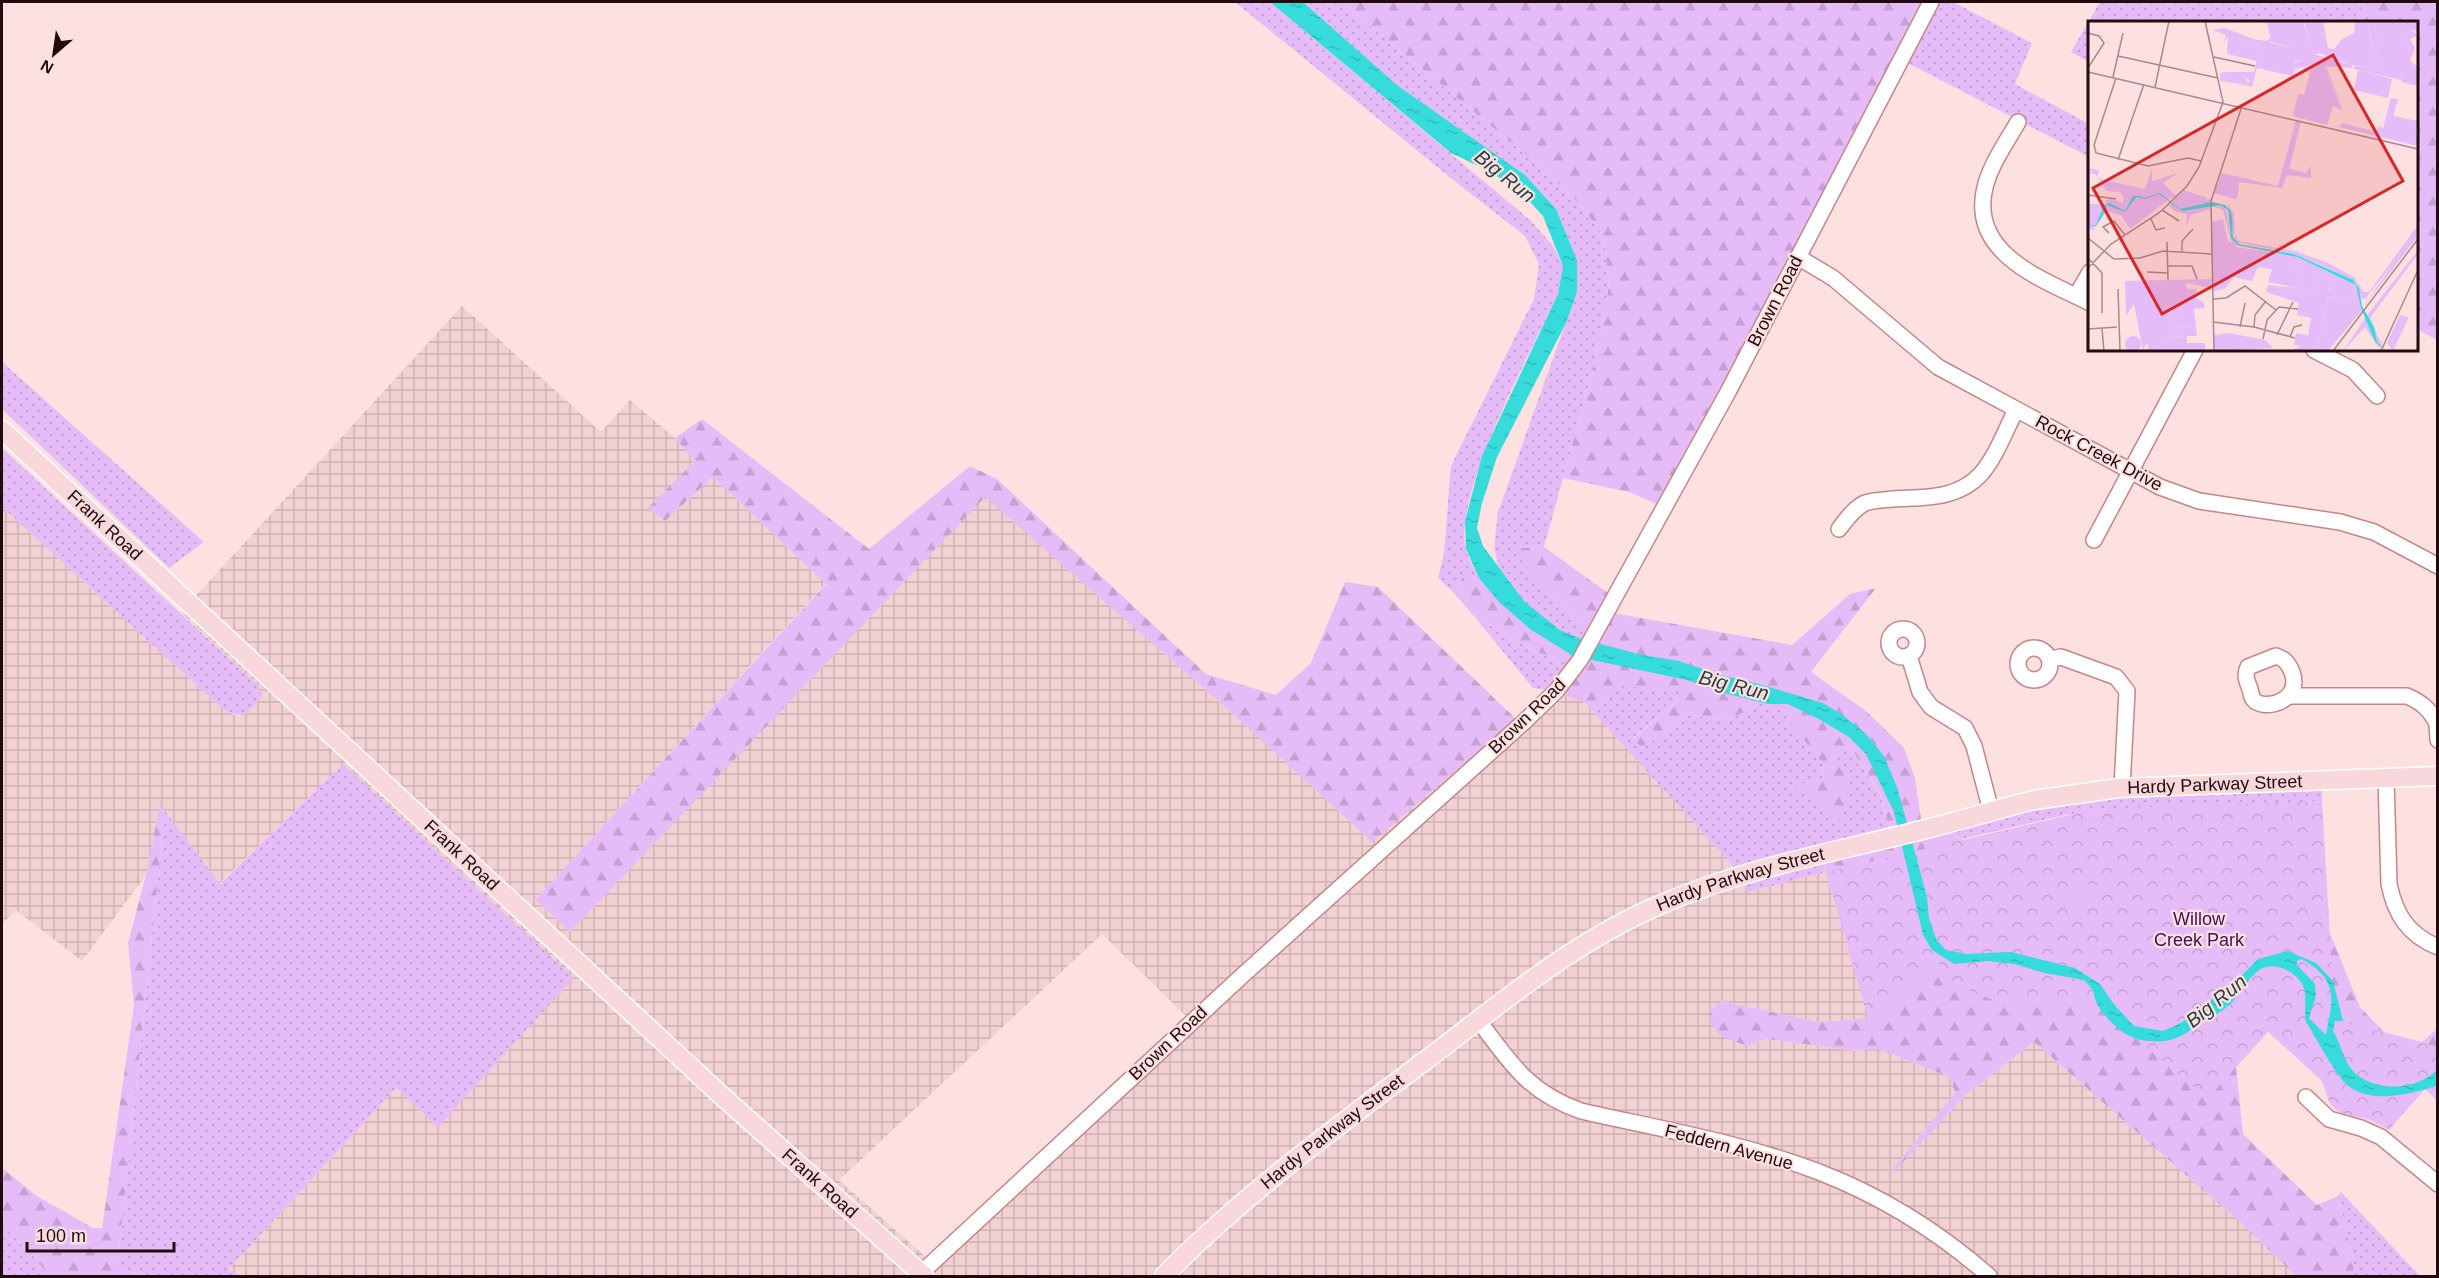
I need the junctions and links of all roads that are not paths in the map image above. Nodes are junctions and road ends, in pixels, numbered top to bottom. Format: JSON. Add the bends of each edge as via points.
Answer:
{"nodes":[{"id":1,"x":1931,"y":2,"type":"edge"},
{"id":2,"x":2018,"y":122,"type":"dead end"},
{"id":3,"x":1798,"y":256,"type":"junction"},
{"id":4,"x":2088,"y":280,"type":"edge"},
{"id":5,"x":2083,"y":299,"type":"edge"},
{"id":6,"x":2316,"y":351,"type":"edge"},
{"id":7,"x":2188,"y":352,"type":"edge"},
{"id":8,"x":2377,"y":396,"type":"dead end"},
{"id":9,"x":2016,"y":410,"type":"junction"},
{"id":10,"x":2,"y":430,"type":"edge"},
{"id":11,"x":2130,"y":471,"type":"junction"},
{"id":12,"x":1839,"y":529,"type":"dead end"},
{"id":13,"x":2094,"y":540,"type":"dead end"},
{"id":14,"x":2436,"y":563,"type":"edge"},
{"id":15,"x":1909,"y":656,"type":"dead end"},
{"id":16,"x":2050,"y":659,"type":"dead end"},
{"id":17,"x":2291,"y":696,"type":"dead end"},
{"id":18,"x":2437,"y":725,"type":"edge"},
{"id":19,"x":2438,"y":740,"type":"edge"},
{"id":20,"x":2438,"y":776,"type":"edge"},
{"id":21,"x":2386,"y":778,"type":"junction"},
{"id":22,"x":2122,"y":788,"type":"junction"},
{"id":23,"x":1991,"y":811,"type":"junction"},
{"id":24,"x":2438,"y":947,"type":"edge"},
{"id":25,"x":1478,"y":1020,"type":"junction"},
{"id":26,"x":2306,"y":1097,"type":"dead end"},
{"id":27,"x":2438,"y":1184,"type":"edge"},
{"id":28,"x":923,"y":1275,"type":"edge"},
{"id":29,"x":1164,"y":1276,"type":"edge"},
{"id":30,"x":1989,"y":1276,"type":"edge"}],
"edges":[{"from":1,"to":3,"type":"street","name":"Brown Road"},
{"from":2,"to":5,"type":"street","via":[[1984,192],[1983,211],[1988,229],[1997,247],[2011,261]]},
{"from":3,"to":9,"type":"street","name":"Rock Creek Drive","via":[[1833,278],[1938,367]]},
{"from":3,"to":28,"type":"street","name":"Brown Road","via":[[1671,498],[1580,660],[1557,690],[1244,974]]},
{"from":4,"to":5,"type":"street"},
{"from":6,"to":8,"type":"street","via":[[2353,370]]},
{"from":7,"to":11,"type":"street"},
{"from":9,"to":11,"type":"street","name":"Rock Creek Drive"},
{"from":9,"to":12,"type":"street","via":[[1989,462],[1967,486],[1937,496],[1864,504]]},
{"from":10,"to":28,"type":"main road","name":"Frank Road","via":[[723,1097]]},
{"from":11,"to":13,"type":"street"},
{"from":11,"to":14,"type":"street","name":"Rock Creek Drive","via":[[2199,501],[2340,522],[2373,532]]},
{"from":15,"to":23,"type":"street","via":[[1920,692],[1931,707],[1965,728],[1974,746]]},
{"from":16,"to":22,"type":"street","via":[[2061,657],[2123,683],[2127,706]]},
{"from":17,"to":18,"type":"street","via":[[2407,696],[2420,701]]},
{"from":18,"to":19,"type":"street"},
{"from":20,"to":21,"type":"main road","name":"Hardy Parkway Street"},
{"from":21,"to":22,"type":"main road","name":"Hardy Parkway Street"},
{"from":21,"to":24,"type":"street","via":[[2392,901],[2406,926]]},
{"from":22,"to":23,"type":"main road","name":"Hardy Parkway Street","via":[[2076,792]]},
{"from":23,"to":25,"type":"main road","name":"Hardy Parkway Street","via":[[1749,872],[1660,904],[1584,944]]},
{"from":25,"to":29,"type":"main road","name":"Hardy Parkway Street","via":[[1258,1190]]},
{"from":25,"to":30,"type":"street","name":"Feddern Avenue","via":[[1517,1071],[1545,1096],[1581,1111],[1757,1151],[1818,1172],[1913,1218]]},
{"from":26,"to":27,"type":"street","via":[[2329,1119],[2381,1137]]}]}
